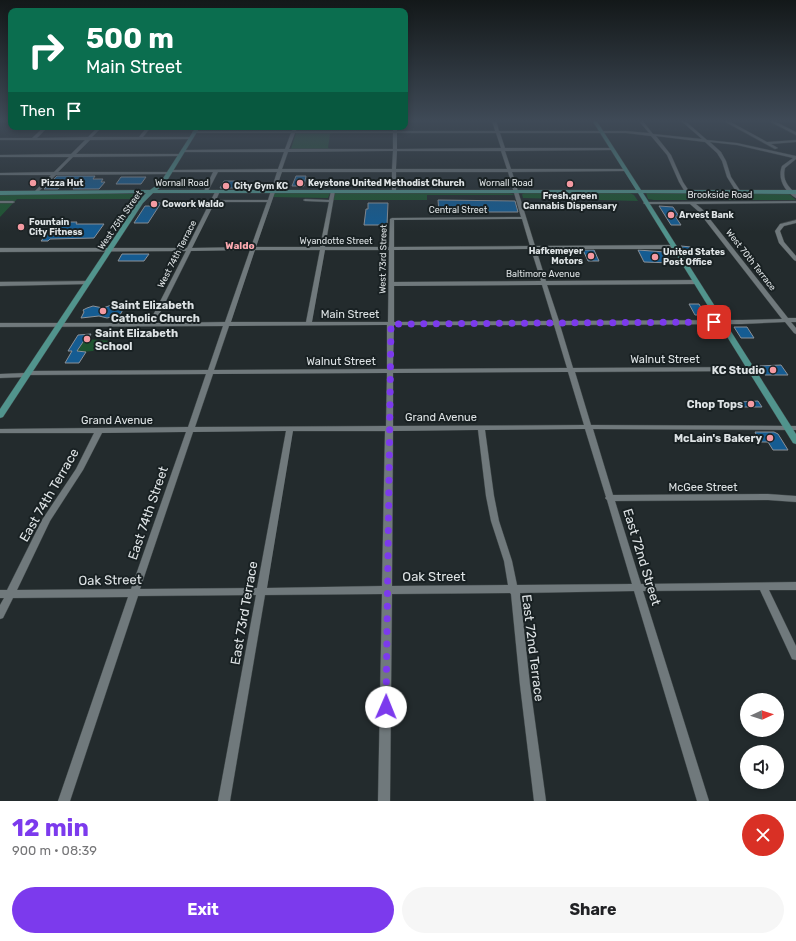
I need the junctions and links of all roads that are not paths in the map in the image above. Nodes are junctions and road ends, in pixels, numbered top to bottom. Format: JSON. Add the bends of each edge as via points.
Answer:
{"nodes":[{"id":1,"x":71,"y":157,"type":"edge"},
{"id":2,"x":179,"y":157,"type":"edge"},
{"id":3,"x":283,"y":157,"type":"edge"},
{"id":4,"x":395,"y":157,"type":"edge"},
{"id":5,"x":506,"y":157,"type":"edge"},
{"id":6,"x":617,"y":157,"type":"edge"},
{"id":7,"x":670,"y":157,"type":"edge"},
{"id":8,"x":722,"y":157,"type":"edge"},
{"id":9,"x":796,"y":157,"type":"edge"},
{"id":10,"x":279,"y":170,"type":"junction"},
{"id":11,"x":394,"y":170,"type":"junction"},
{"id":12,"x":509,"y":170,"type":"junction"},
{"id":13,"x":624,"y":170,"type":"junction"},
{"id":14,"x":216,"y":171,"type":"junction"},
{"id":15,"x":169,"y":172,"type":"junction"},
{"id":16,"x":0,"y":174,"type":"edge"},
{"id":17,"x":55,"y":174,"type":"junction"},
{"id":18,"x":154,"y":191,"type":"junction"},
{"id":19,"x":206,"y":191,"type":"junction"},
{"id":20,"x":218,"y":191,"type":"junction"},
{"id":21,"x":272,"y":191,"type":"junction"},
{"id":22,"x":332,"y":191,"type":"junction"},
{"id":23,"x":394,"y":191,"type":"junction"},
{"id":24,"x":687,"y":191,"type":"junction"},
{"id":25,"x":515,"y":192,"type":"junction"},
{"id":26,"x":638,"y":192,"type":"junction"},
{"id":27,"x":739,"y":192,"type":"junction"},
{"id":28,"x":793,"y":192,"type":"edge"},
{"id":29,"x":0,"y":193,"type":"edge"},
{"id":30,"x":36,"y":193,"type":"junction"},
{"id":31,"x":796,"y":197,"type":"edge"},
{"id":32,"x":305,"y":200,"type":"dead end"},
{"id":33,"x":213,"y":201,"type":"junction"},
{"id":34,"x":268,"y":201,"type":"junction"},
{"id":35,"x":331,"y":201,"type":"junction"},
{"id":36,"x":0,"y":202,"type":"edge"},
{"id":37,"x":13,"y":202,"type":"dead end"},
{"id":38,"x":796,"y":202,"type":"edge"},
{"id":39,"x":645,"y":203,"type":"junction"},
{"id":40,"x":694,"y":203,"type":"junction"},
{"id":41,"x":392,"y":218,"type":"joint"},
{"id":42,"x":524,"y":218,"type":"junction"},
{"id":43,"x":796,"y":221,"type":"edge"},
{"id":44,"x":673,"y":247,"type":"junction"},
{"id":45,"x":533,"y":248,"type":"junction"},
{"id":46,"x":189,"y":249,"type":"junction"},
{"id":47,"x":252,"y":249,"type":"junction"},
{"id":48,"x":322,"y":249,"type":"junction"},
{"id":49,"x":392,"y":249,"type":"junction"},
{"id":50,"x":0,"y":250,"type":"edge"},
{"id":51,"x":110,"y":250,"type":"junction"},
{"id":52,"x":796,"y":259,"type":"edge"},
{"id":53,"x":695,"y":282,"type":"junction"},
{"id":54,"x":544,"y":283,"type":"junction"},
{"id":55,"x":0,"y":284,"type":"edge"},
{"id":56,"x":87,"y":284,"type":"junction"},
{"id":57,"x":392,"y":284,"type":"junction"},
{"id":58,"x":796,"y":320,"type":"edge"},
{"id":59,"x":787,"y":321,"type":"junction"},
{"id":60,"x":556,"y":322,"type":"junction"},
{"id":61,"x":720,"y":322,"type":"junction"},
{"id":62,"x":227,"y":324,"type":"junction"},
{"id":63,"x":309,"y":324,"type":"junction"},
{"id":64,"x":391,"y":324,"type":"junction"},
{"id":65,"x":0,"y":325,"type":"edge"},
{"id":66,"x":60,"y":325,"type":"junction"},
{"id":67,"x":151,"y":325,"type":"junction"},
{"id":68,"x":796,"y":332,"type":"edge"},
{"id":69,"x":750,"y":369,"type":"junction"},
{"id":70,"x":571,"y":370,"type":"junction"},
{"id":71,"x":390,"y":371,"type":"junction"},
{"id":72,"x":211,"y":372,"type":"junction"},
{"id":73,"x":27,"y":374,"type":"junction"},
{"id":74,"x":0,"y":376,"type":"edge"},
{"id":75,"x":0,"y":415,"type":"edge"},
{"id":76,"x":787,"y":426,"type":"junction"},
{"id":77,"x":589,"y":427,"type":"junction"},
{"id":78,"x":481,"y":428,"type":"junction"},
{"id":79,"x":796,"y":428,"type":"edge"},
{"id":80,"x":390,"y":429,"type":"junction"},
{"id":81,"x":191,"y":430,"type":"junction"},
{"id":82,"x":290,"y":430,"type":"junction"},
{"id":83,"x":0,"y":431,"type":"edge"},
{"id":84,"x":99,"y":431,"type":"junction"},
{"id":85,"x":796,"y":441,"type":"edge"},
{"id":86,"x":609,"y":498,"type":"junction"},
{"id":87,"x":796,"y":499,"type":"edge"},
{"id":88,"x":796,"y":586,"type":"edge"},
{"id":89,"x":763,"y":587,"type":"junction"},
{"id":90,"x":387,"y":589,"type":"junction"},
{"id":91,"x":513,"y":589,"type":"junction"},
{"id":92,"x":638,"y":589,"type":"junction"},
{"id":93,"x":261,"y":591,"type":"junction"},
{"id":94,"x":134,"y":593,"type":"junction"},
{"id":95,"x":0,"y":594,"type":"edge"},
{"id":96,"x":11,"y":594,"type":"junction"},
{"id":97,"x":0,"y":615,"type":"edge"},
{"id":98,"x":796,"y":656,"type":"edge"},
{"id":99,"x":64,"y":801,"type":"edge"},
{"id":100,"x":224,"y":801,"type":"edge"},
{"id":101,"x":384,"y":801,"type":"edge"},
{"id":102,"x":540,"y":801,"type":"edge"},
{"id":103,"x":703,"y":801,"type":"edge"}],
"edges":[{"from":1,"to":17,"type":"street"},
{"from":2,"to":15,"type":"main road","name":"West 75th Street"},
{"from":3,"to":10,"type":"street","name":"East 74th Street"},
{"from":4,"to":11,"type":"street"},
{"from":5,"to":12,"type":"street","name":"East 72nd Street"},
{"from":6,"to":13,"type":"main road"},
{"from":7,"to":24,"type":"street"},
{"from":8,"to":27,"type":"street","via":[[729,177]]},
{"from":9,"to":28,"type":"street","via":[[786,163],[781,172],[782,182]]},
{"from":10,"to":11,"type":"street"},
{"from":10,"to":14,"type":"street"},
{"from":10,"to":21,"type":"street","name":"East 74th Street"},
{"from":11,"to":12,"type":"street"},
{"from":11,"to":23,"type":"street"},
{"from":12,"to":13,"type":"street"},
{"from":12,"to":25,"type":"street","name":"East 72nd Street"},
{"from":13,"to":26,"type":"main road"},
{"from":14,"to":15,"type":"street"},
{"from":14,"to":19,"type":"street"},
{"from":15,"to":17,"type":"street"},
{"from":15,"to":18,"type":"main road","name":"West 75th Street"},
{"from":16,"to":17,"type":"street"},
{"from":17,"to":30,"type":"street"},
{"from":18,"to":19,"type":"main road","name":"Wornall Road"},
{"from":18,"to":30,"type":"main road","name":"Wornall Road"},
{"from":18,"to":51,"type":"main road","name":"West 75th Street","via":[[141,202]]},
{"from":19,"to":20,"type":"main road","name":"Wornall Road"},
{"from":20,"to":21,"type":"main road","name":"Wornall Road"},
{"from":20,"to":33,"type":"street","name":"West 74th Terrace"},
{"from":21,"to":22,"type":"main road","name":"Wornall Road"},
{"from":21,"to":34,"type":"street","name":"East 74th Street"},
{"from":22,"to":23,"type":"main road","name":"Wornall Road"},
{"from":22,"to":35,"type":"street"},
{"from":23,"to":25,"type":"main road","name":"Wornall Road"},
{"from":24,"to":26,"type":"main road","name":"Wornall Road"},
{"from":24,"to":27,"type":"main road","name":"Wornall Road"},
{"from":25,"to":26,"type":"main road","name":"Wornall Road"},
{"from":25,"to":42,"type":"street","name":"East 72nd Street"},
{"from":26,"to":39,"type":"main road"},
{"from":27,"to":28,"type":"main road","name":"Wornall Road"},
{"from":28,"to":31,"type":"street"},
{"from":29,"to":30,"type":"main road","name":"Wornall Road"},
{"from":32,"to":35,"type":"street"},
{"from":33,"to":34,"type":"street"},
{"from":33,"to":46,"type":"street","name":"West 74th Terrace"},
{"from":34,"to":47,"type":"street","name":"East 74th Street"},
{"from":35,"to":48,"type":"street"},
{"from":36,"to":37,"type":"street"},
{"from":38,"to":40,"type":"street","name":"Brookside Road"},
{"from":39,"to":40,"type":"street","name":"Brookside Road"},
{"from":39,"to":44,"type":"main road"},
{"from":40,"to":59,"type":"street","name":"West 70th Terrace"},
{"from":41,"to":42,"type":"street","name":"Central Street"},
{"from":41,"to":49,"type":"street","name":"West 73rd Street"},
{"from":42,"to":45,"type":"street","name":"East 72nd Street"},
{"from":43,"to":52,"type":"street","via":[[782,225],[777,235]]},
{"from":44,"to":45,"type":"street","name":"Wyandotte Street"},
{"from":44,"to":53,"type":"main road"},
{"from":45,"to":49,"type":"street","name":"Wyandotte Street"},
{"from":45,"to":54,"type":"street","name":"East 72nd Street"},
{"from":46,"to":47,"type":"street","name":"Wyandotte Street"},
{"from":46,"to":51,"type":"street","name":"Wyandotte Street"},
{"from":46,"to":67,"type":"street","name":"West 74th Terrace"},
{"from":47,"to":48,"type":"street","name":"Wyandotte Street"},
{"from":47,"to":62,"type":"street","name":"East 74th Street"},
{"from":48,"to":49,"type":"street","name":"Wyandotte Street"},
{"from":48,"to":63,"type":"street"},
{"from":49,"to":57,"type":"street","name":"West 73rd Street"},
{"from":50,"to":51,"type":"street","name":"Wyandotte Street"},
{"from":51,"to":56,"type":"main road","name":"West 75th Street"},
{"from":53,"to":54,"type":"street","name":"Baltimore Avenue"},
{"from":53,"to":61,"type":"main road"},
{"from":54,"to":57,"type":"street","name":"Baltimore Avenue"},
{"from":54,"to":60,"type":"street","name":"East 72nd Street"},
{"from":55,"to":56,"type":"street"},
{"from":56,"to":66,"type":"main road","name":"West 75th Street"},
{"from":57,"to":64,"type":"street","name":"West 73rd Street"},
{"from":58,"to":59,"type":"street","name":"Main Street"},
{"from":59,"to":61,"type":"street","name":"Main Street"},
{"from":59,"to":68,"type":"street","name":"West 70th Terrace"},
{"from":60,"to":61,"type":"street","name":"Main Street"},
{"from":60,"to":64,"type":"street","name":"Main Street"},
{"from":60,"to":70,"type":"street","name":"East 72nd Street"},
{"from":61,"to":69,"type":"main road"},
{"from":62,"to":63,"type":"street","name":"Main Street"},
{"from":62,"to":67,"type":"street","name":"Main Street"},
{"from":62,"to":72,"type":"street","name":"East 74th Street"},
{"from":63,"to":64,"type":"street","name":"Main Street"},
{"from":64,"to":71,"type":"street","name":"West 73rd Street"},
{"from":65,"to":66,"type":"street","name":"Main Street"},
{"from":66,"to":67,"type":"street","name":"Main Street"},
{"from":66,"to":73,"type":"main road","name":"West 75th Street"},
{"from":69,"to":70,"type":"street","name":"Walnut Street"},
{"from":69,"to":76,"type":"main road"},
{"from":70,"to":71,"type":"street","name":"Walnut Street"},
{"from":70,"to":77,"type":"street","name":"East 72nd Street"},
{"from":71,"to":72,"type":"street","name":"Walnut Street"},
{"from":71,"to":80,"type":"street","name":"West 73rd Street"},
{"from":72,"to":73,"type":"street","name":"Walnut Street"},
{"from":72,"to":81,"type":"street","name":"East 74th Street"},
{"from":73,"to":74,"type":"street","name":"Walnut Street"},
{"from":73,"to":75,"type":"main road","name":"West 75th Street"},
{"from":76,"to":77,"type":"street","name":"Grand Avenue"},
{"from":76,"to":79,"type":"street","name":"Grand Avenue"},
{"from":76,"to":85,"type":"main road"},
{"from":77,"to":78,"type":"street","name":"Grand Avenue"},
{"from":77,"to":86,"type":"street","name":"East 72nd Street"},
{"from":78,"to":80,"type":"street","name":"Grand Avenue"},
{"from":78,"to":91,"type":"street","name":"East 72nd Terrace","via":[[490,496]]},
{"from":80,"to":82,"type":"street","name":"Grand Avenue"},
{"from":80,"to":90,"type":"street","name":"West 73rd Street"},
{"from":81,"to":82,"type":"street","name":"Grand Avenue"},
{"from":81,"to":84,"type":"street","name":"Grand Avenue"},
{"from":81,"to":94,"type":"street","name":"East 74th Street"},
{"from":82,"to":93,"type":"street","name":"East 73rd Terrace"},
{"from":83,"to":84,"type":"street","name":"Grand Avenue"},
{"from":84,"to":96,"type":"street","name":"East 74th Terrace","via":[[79,470],[46,520]]},
{"from":86,"to":87,"type":"street","name":"McGee Street"},
{"from":86,"to":92,"type":"street","name":"East 72nd Street"},
{"from":88,"to":89,"type":"street","name":"Oak Street"},
{"from":89,"to":92,"type":"street","name":"Oak Street"},
{"from":89,"to":98,"type":"street"},
{"from":90,"to":91,"type":"street","name":"Oak Street"},
{"from":90,"to":93,"type":"street","name":"Oak Street"},
{"from":90,"to":101,"type":"street","name":"West 73rd Street"},
{"from":91,"to":92,"type":"street","name":"Oak Street"},
{"from":91,"to":102,"type":"street","name":"East 72nd Terrace","via":[[516,594]]},
{"from":92,"to":103,"type":"street","name":"East 72nd Street"},
{"from":93,"to":94,"type":"street","name":"Oak Street"},
{"from":93,"to":100,"type":"street","name":"East 73rd Terrace"},
{"from":94,"to":96,"type":"street","name":"Oak Street"},
{"from":94,"to":99,"type":"street","name":"East 74th Street"},
{"from":95,"to":96,"type":"street","name":"Oak Street"},
{"from":96,"to":97,"type":"street","name":"East 74th Terrace"}]}
